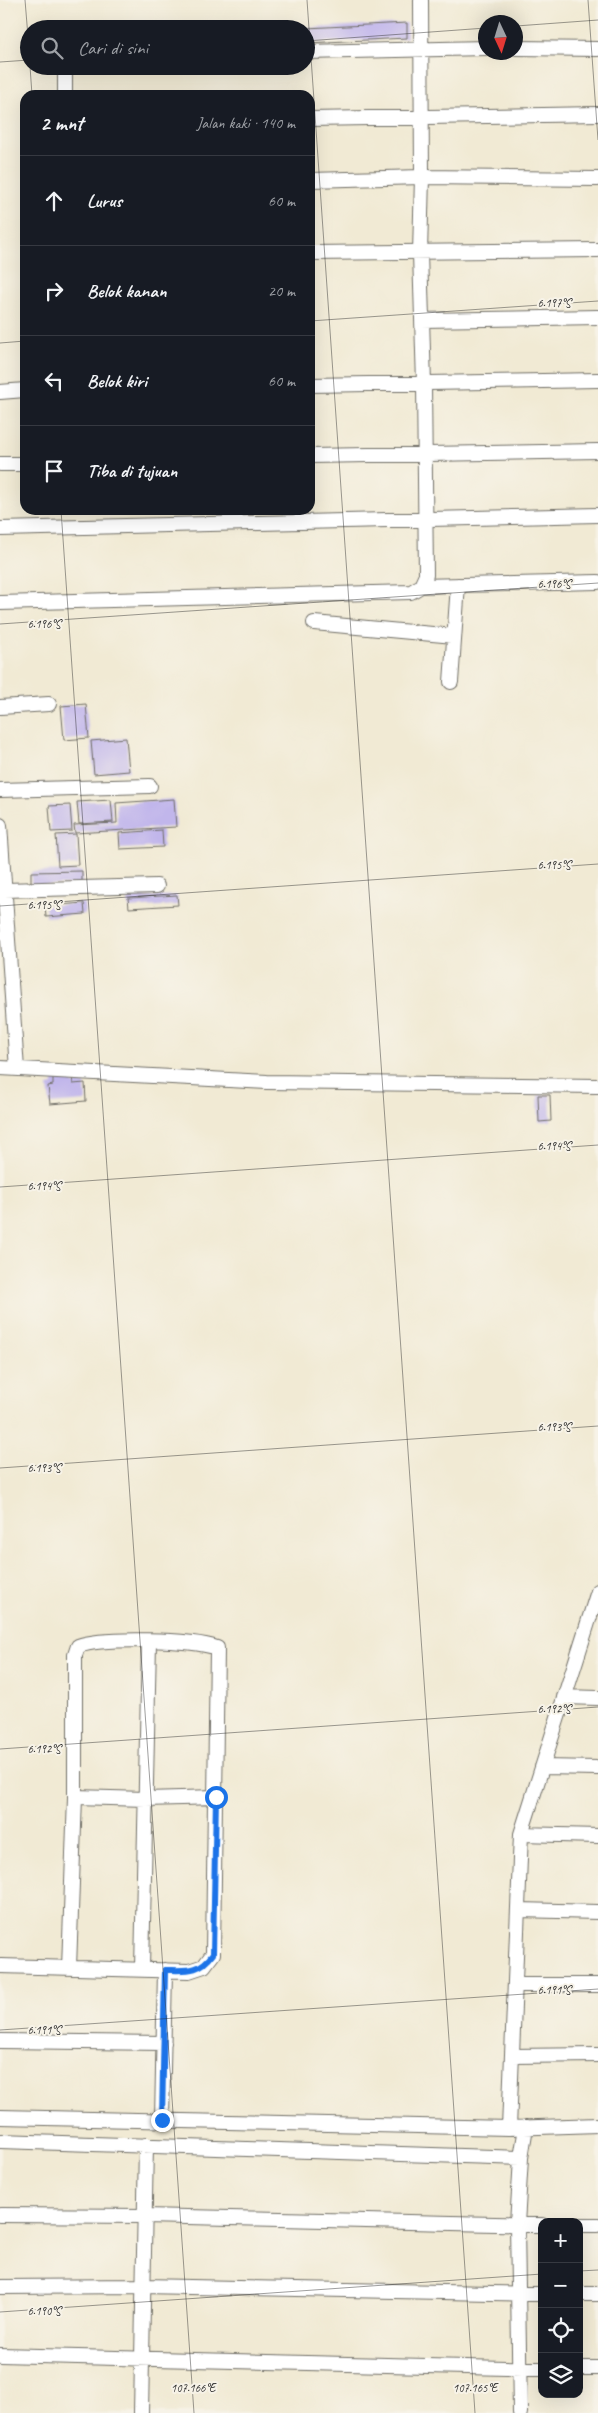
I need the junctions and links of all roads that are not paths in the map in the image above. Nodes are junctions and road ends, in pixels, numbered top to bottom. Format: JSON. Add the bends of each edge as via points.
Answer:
{"nodes":[{"id":1,"x":421,"y":0,"type":"edge"},
{"id":2,"x":421,"y":48,"type":"junction"},
{"id":3,"x":478,"y":48,"type":"edge"},
{"id":4,"x":523,"y":48,"type":"edge"},
{"id":5,"x":598,"y":49,"type":"edge"},
{"id":6,"x":315,"y":52,"type":"edge"},
{"id":7,"x":65,"y":75,"type":"edge"},
{"id":8,"x":65,"y":90,"type":"edge"},
{"id":9,"x":598,"y":114,"type":"edge"},
{"id":10,"x":422,"y":116,"type":"junction"},
{"id":11,"x":315,"y":119,"type":"edge"},
{"id":12,"x":422,"y":177,"type":"junction"},
{"id":13,"x":598,"y":179,"type":"edge"},
{"id":14,"x":315,"y":180,"type":"edge"},
{"id":15,"x":598,"y":250,"type":"edge"},
{"id":16,"x":315,"y":253,"type":"edge"},
{"id":17,"x":420,"y":253,"type":"junction"},
{"id":18,"x":598,"y":317,"type":"edge"},
{"id":19,"x":422,"y":320,"type":"junction"},
{"id":20,"x":598,"y":380,"type":"edge"},
{"id":21,"x":424,"y":384,"type":"junction"},
{"id":22,"x":315,"y":385,"type":"edge"},
{"id":23,"x":20,"y":390,"type":"edge"},
{"id":24,"x":0,"y":392,"type":"edge"},
{"id":25,"x":598,"y":451,"type":"edge"},
{"id":26,"x":425,"y":453,"type":"junction"},
{"id":27,"x":315,"y":456,"type":"edge"},
{"id":28,"x":0,"y":464,"type":"edge"},
{"id":29,"x":20,"y":464,"type":"edge"},
{"id":30,"x":598,"y":515,"type":"edge"},
{"id":31,"x":426,"y":520,"type":"junction"},
{"id":32,"x":0,"y":529,"type":"edge"},
{"id":33,"x":598,"y":582,"type":"edge"},
{"id":34,"x":458,"y":585,"type":"junction"},
{"id":35,"x":421,"y":586,"type":"junction"},
{"id":36,"x":0,"y":604,"type":"edge"},
{"id":37,"x":314,"y":623,"type":"dead end"},
{"id":38,"x":454,"y":636,"type":"junction"},
{"id":39,"x":451,"y":682,"type":"dead end"},
{"id":40,"x":50,"y":704,"type":"dead end"},
{"id":41,"x":0,"y":707,"type":"edge"},
{"id":42,"x":150,"y":786,"type":"dead end"},
{"id":43,"x":0,"y":790,"type":"edge"},
{"id":44,"x":0,"y":825,"type":"edge"},
{"id":45,"x":156,"y":886,"type":"dead end"},
{"id":46,"x":4,"y":890,"type":"junction"},
{"id":47,"x":0,"y":1068,"type":"edge"},
{"id":48,"x":17,"y":1069,"type":"junction"},
{"id":49,"x":598,"y":1086,"type":"edge"},
{"id":50,"x":598,"y":1591,"type":"edge"},
{"id":51,"x":593,"y":1624,"type":"edge"},
{"id":52,"x":148,"y":1642,"type":"junction"},
{"id":53,"x":564,"y":1697,"type":"junction"},
{"id":54,"x":598,"y":1698,"type":"edge"},
{"id":55,"x":542,"y":1767,"type":"junction"},
{"id":56,"x":598,"y":1768,"type":"edge"},
{"id":57,"x":75,"y":1797,"type":"junction"},
{"id":58,"x":216,"y":1797,"type":"junction"},
{"id":59,"x":146,"y":1799,"type":"junction"},
{"id":60,"x":521,"y":1834,"type":"junction"},
{"id":61,"x":598,"y":1836,"type":"edge"},
{"id":62,"x":518,"y":1910,"type":"junction"},
{"id":63,"x":598,"y":1912,"type":"edge"},
{"id":64,"x":0,"y":1966,"type":"edge"},
{"id":65,"x":70,"y":1968,"type":"junction"},
{"id":66,"x":142,"y":1969,"type":"junction"},
{"id":67,"x":165,"y":1970,"type":"junction"},
{"id":68,"x":515,"y":1985,"type":"junction"},
{"id":69,"x":598,"y":1985,"type":"edge"},
{"id":70,"x":0,"y":2041,"type":"edge"},
{"id":71,"x":164,"y":2043,"type":"junction"},
{"id":72,"x":598,"y":2055,"type":"edge"},
{"id":73,"x":512,"y":2056,"type":"junction"},
{"id":74,"x":0,"y":2117,"type":"edge"},
{"id":75,"x":162,"y":2120,"type":"junction"},
{"id":76,"x":598,"y":2125,"type":"edge"},
{"id":77,"x":526,"y":2127,"type":"junction"},
{"id":78,"x":509,"y":2128,"type":"junction"},
{"id":79,"x":0,"y":2141,"type":"edge"},
{"id":80,"x":146,"y":2145,"type":"junction"},
{"id":81,"x":521,"y":2158,"type":"junction"},
{"id":82,"x":0,"y":2215,"type":"edge"},
{"id":83,"x":144,"y":2216,"type":"junction"},
{"id":84,"x":517,"y":2224,"type":"junction"},
{"id":85,"x":538,"y":2225,"type":"edge"},
{"id":86,"x":583,"y":2225,"type":"edge"},
{"id":87,"x":598,"y":2225,"type":"edge"},
{"id":88,"x":143,"y":2286,"type":"junction"},
{"id":89,"x":0,"y":2287,"type":"edge"},
{"id":90,"x":519,"y":2294,"type":"junction"},
{"id":91,"x":538,"y":2294,"type":"edge"},
{"id":92,"x":583,"y":2294,"type":"edge"},
{"id":93,"x":598,"y":2294,"type":"edge"},
{"id":94,"x":0,"y":2355,"type":"edge"},
{"id":95,"x":142,"y":2358,"type":"junction"},
{"id":96,"x":583,"y":2368,"type":"edge"},
{"id":97,"x":598,"y":2368,"type":"edge"},
{"id":98,"x":538,"y":2369,"type":"edge"},
{"id":99,"x":518,"y":2370,"type":"junction"},
{"id":100,"x":141,"y":2413,"type":"edge"},
{"id":101,"x":520,"y":2413,"type":"edge"}],
"edges":[{"from":1,"to":2,"type":"street"},
{"from":2,"to":3,"type":"street"},
{"from":2,"to":6,"type":"street"},
{"from":2,"to":10,"type":"street"},
{"from":4,"to":5,"type":"street"},
{"from":7,"to":8,"type":"street"},
{"from":9,"to":10,"type":"street"},
{"from":10,"to":11,"type":"street"},
{"from":10,"to":12,"type":"street"},
{"from":12,"to":13,"type":"street"},
{"from":12,"to":14,"type":"street"},
{"from":12,"to":17,"type":"street"},
{"from":15,"to":17,"type":"street"},
{"from":16,"to":17,"type":"street"},
{"from":17,"to":19,"type":"street"},
{"from":18,"to":19,"type":"street"},
{"from":19,"to":21,"type":"street"},
{"from":20,"to":21,"type":"street"},
{"from":21,"to":22,"type":"street"},
{"from":21,"to":26,"type":"street"},
{"from":23,"to":24,"type":"street"},
{"from":25,"to":26,"type":"street"},
{"from":26,"to":27,"type":"street"},
{"from":26,"to":31,"type":"street"},
{"from":28,"to":29,"type":"street"},
{"from":30,"to":31,"type":"street"},
{"from":31,"to":32,"type":"street"},
{"from":31,"to":35,"type":"street","via":[[426,575]]},
{"from":33,"to":34,"type":"street"},
{"from":34,"to":35,"type":"street"},
{"from":34,"to":38,"type":"street"},
{"from":35,"to":36,"type":"street","via":[[411,592]]},
{"from":37,"to":38,"type":"street"},
{"from":38,"to":39,"type":"street"},
{"from":40,"to":41,"type":"street"},
{"from":42,"to":43,"type":"street"},
{"from":44,"to":46,"type":"street"},
{"from":45,"to":46,"type":"street"},
{"from":46,"to":48,"type":"street"},
{"from":47,"to":48,"type":"street"},
{"from":48,"to":49,"type":"street","via":[[267,1082]]},
{"from":50,"to":51,"type":"street"},
{"from":51,"to":53,"type":"street"},
{"from":52,"to":57,"type":"street","via":[[88,1642],[78,1646]]},
{"from":52,"to":58,"type":"street","via":[[206,1644],[216,1648]]},
{"from":52,"to":59,"type":"street"},
{"from":53,"to":54,"type":"street"},
{"from":53,"to":55,"type":"street"},
{"from":55,"to":56,"type":"street"},
{"from":55,"to":60,"type":"street"},
{"from":57,"to":59,"type":"street"},
{"from":57,"to":65,"type":"street"},
{"from":58,"to":59,"type":"street"},
{"from":58,"to":67,"type":"street","via":[[213,1954],[204,1966]]},
{"from":59,"to":66,"type":"street"},
{"from":60,"to":61,"type":"street"},
{"from":60,"to":62,"type":"street"},
{"from":62,"to":63,"type":"street"},
{"from":62,"to":68,"type":"street"},
{"from":64,"to":65,"type":"street"},
{"from":65,"to":66,"type":"street"},
{"from":66,"to":67,"type":"street"},
{"from":67,"to":71,"type":"street"},
{"from":68,"to":69,"type":"street"},
{"from":68,"to":73,"type":"street"},
{"from":70,"to":71,"type":"street"},
{"from":71,"to":75,"type":"street"},
{"from":72,"to":73,"type":"street"},
{"from":73,"to":78,"type":"street"},
{"from":74,"to":75,"type":"street"},
{"from":75,"to":78,"type":"street"},
{"from":76,"to":77,"type":"street"},
{"from":77,"to":78,"type":"street"},
{"from":77,"to":81,"type":"street"},
{"from":79,"to":80,"type":"street"},
{"from":80,"to":81,"type":"street"},
{"from":80,"to":83,"type":"street"},
{"from":81,"to":84,"type":"street"},
{"from":82,"to":83,"type":"street"},
{"from":83,"to":84,"type":"street"},
{"from":83,"to":88,"type":"street"},
{"from":84,"to":85,"type":"street"},
{"from":84,"to":90,"type":"street"},
{"from":86,"to":87,"type":"street"},
{"from":88,"to":89,"type":"street"},
{"from":88,"to":90,"type":"street"},
{"from":88,"to":95,"type":"street"},
{"from":90,"to":91,"type":"street"},
{"from":90,"to":99,"type":"street"},
{"from":92,"to":93,"type":"street"},
{"from":94,"to":95,"type":"street"},
{"from":95,"to":99,"type":"street"},
{"from":95,"to":100,"type":"street"},
{"from":96,"to":97,"type":"street"},
{"from":98,"to":99,"type":"street"},
{"from":99,"to":101,"type":"street"}]}
